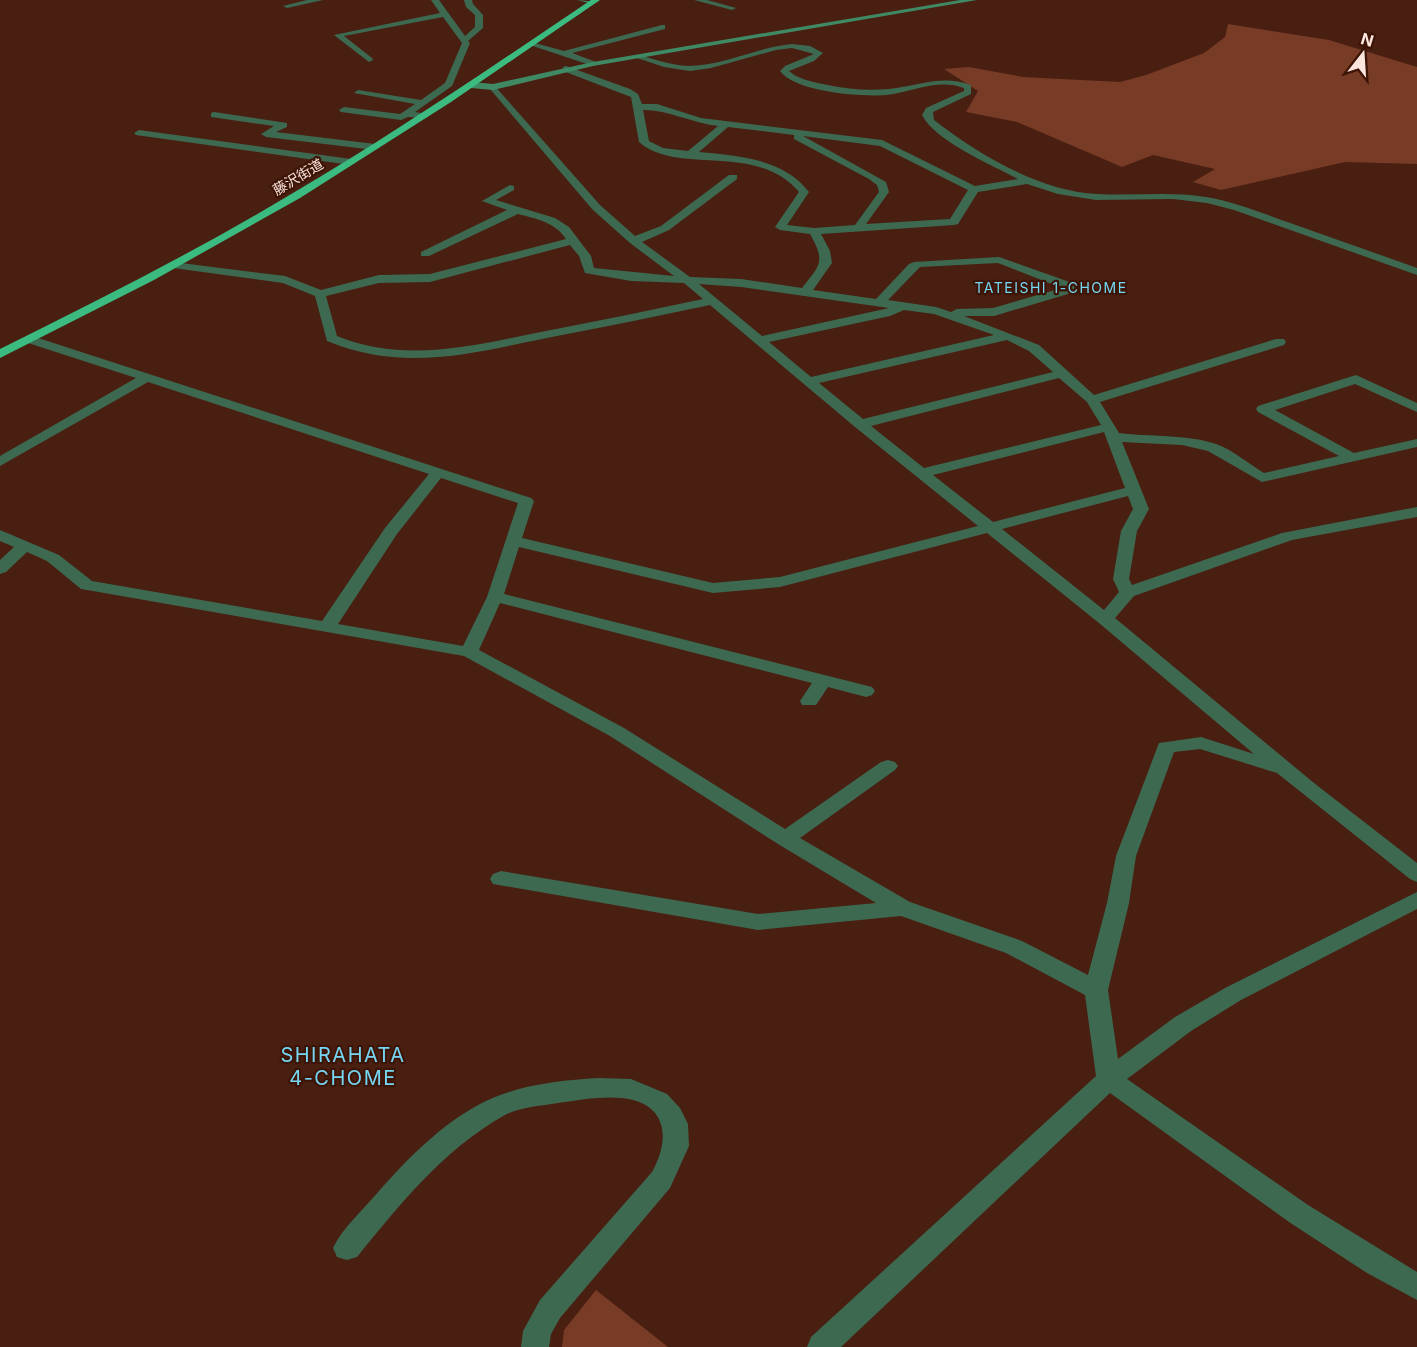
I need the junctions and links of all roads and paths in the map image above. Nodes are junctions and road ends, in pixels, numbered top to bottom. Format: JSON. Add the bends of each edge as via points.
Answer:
{"nodes":[{"id":1,"x":319,"y":0,"type":"edge"},
{"id":2,"x":435,"y":0,"type":"edge"},
{"id":3,"x":468,"y":0,"type":"edge"},
{"id":4,"x":581,"y":0,"type":"edge"},
{"id":5,"x":698,"y":0,"type":"edge"},
{"id":6,"x":973,"y":0,"type":"edge"},
{"id":7,"x":304,"y":1,"type":"edge"},
{"id":8,"x":595,"y":1,"type":"edge"},
{"id":9,"x":286,"y":6,"type":"dead end"},
{"id":10,"x":732,"y":8,"type":"dead end"},
{"id":11,"x":445,"y":14,"type":"junction"},
{"id":12,"x":662,"y":27,"type":"dead end"},
{"id":13,"x":464,"y":40,"type":"junction"},
{"id":14,"x":531,"y":44,"type":"junction"},
{"id":15,"x":564,"y":53,"type":"junction"},
{"id":16,"x":638,"y":57,"type":"junction"},
{"id":17,"x":369,"y":60,"type":"dead end"},
{"id":18,"x":593,"y":64,"type":"junction"},
{"id":19,"x":566,"y":69,"type":"junction"},
{"id":20,"x":471,"y":85,"type":"junction"},
{"id":21,"x":493,"y":87,"type":"junction"},
{"id":22,"x":358,"y":93,"type":"dead end"},
{"id":23,"x":423,"y":103,"type":"junction"},
{"id":24,"x":638,"y":107,"type":"junction"},
{"id":25,"x":344,"y":110,"type":"dead end"},
{"id":26,"x":407,"y":114,"type":"junction"},
{"id":27,"x":214,"y":115,"type":"dead end"},
{"id":28,"x":424,"y":116,"type":"junction"},
{"id":29,"x":726,"y":124,"type":"junction"},
{"id":30,"x":784,"y":130,"type":"junction"},
{"id":31,"x":139,"y":133,"type":"dead end"},
{"id":32,"x":375,"y":147,"type":"junction"},
{"id":33,"x":691,"y":154,"type":"junction"},
{"id":34,"x":351,"y":162,"type":"junction"},
{"id":35,"x":733,"y":177,"type":"dead end"},
{"id":36,"x":1028,"y":181,"type":"junction"},
{"id":37,"x":510,"y":188,"type":"dead end"},
{"id":38,"x":974,"y":189,"type":"junction"},
{"id":39,"x":519,"y":210,"type":"junction"},
{"id":40,"x":858,"y":228,"type":"junction"},
{"id":41,"x":814,"y":231,"type":"junction"},
{"id":42,"x":634,"y":241,"type":"junction"},
{"id":43,"x":573,"y":242,"type":"junction"},
{"id":44,"x":424,"y":254,"type":"dead end"},
{"id":45,"x":173,"y":265,"type":"junction"},
{"id":46,"x":1417,"y":272,"type":"edge"},
{"id":47,"x":687,"y":280,"type":"junction"},
{"id":48,"x":805,"y":292,"type":"junction"},
{"id":49,"x":320,"y":294,"type":"junction"},
{"id":50,"x":713,"y":302,"type":"junction"},
{"id":51,"x":879,"y":303,"type":"junction"},
{"id":52,"x":902,"y":306,"type":"junction"},
{"id":53,"x":936,"y":311,"type":"junction"},
{"id":54,"x":1008,"y":336,"type":"junction"},
{"id":55,"x":29,"y":339,"type":"junction"},
{"id":56,"x":759,"y":340,"type":"junction"},
{"id":57,"x":1280,"y":342,"type":"dead end"},
{"id":58,"x":0,"y":354,"type":"edge"},
{"id":59,"x":1064,"y":374,"type":"junction"},
{"id":60,"x":147,"y":377,"type":"junction"},
{"id":61,"x":811,"y":381,"type":"junction"},
{"id":62,"x":1092,"y":400,"type":"junction"},
{"id":63,"x":1417,"y":408,"type":"edge"},
{"id":64,"x":860,"y":424,"type":"junction"},
{"id":65,"x":1111,"y":432,"type":"junction"},
{"id":66,"x":1417,"y":443,"type":"edge"},
{"id":67,"x":1352,"y":458,"type":"junction"},
{"id":68,"x":0,"y":462,"type":"edge"},
{"id":69,"x":438,"y":472,"type":"junction"},
{"id":70,"x":922,"y":474,"type":"junction"},
{"id":71,"x":1135,"y":490,"type":"junction"},
{"id":72,"x":1417,"y":512,"type":"edge"},
{"id":73,"x":990,"y":526,"type":"junction"},
{"id":74,"x":0,"y":535,"type":"edge"},
{"id":75,"x":513,"y":541,"type":"junction"},
{"id":76,"x":25,"y":546,"type":"junction"},
{"id":77,"x":0,"y":569,"type":"edge"},
{"id":78,"x":1128,"y":592,"type":"junction"},
{"id":79,"x":495,"y":597,"type":"junction"},
{"id":80,"x":1105,"y":619,"type":"junction"},
{"id":81,"x":327,"y":627,"type":"junction"},
{"id":82,"x":469,"y":652,"type":"junction"},
{"id":83,"x":824,"y":679,"type":"junction"},
{"id":84,"x":866,"y":691,"type":"dead end"},
{"id":85,"x":809,"y":701,"type":"dead end"},
{"id":86,"x":888,"y":766,"type":"dead end"},
{"id":87,"x":1284,"y":768,"type":"junction"},
{"id":88,"x":785,"y":839,"type":"junction"},
{"id":89,"x":1417,"y":874,"type":"edge"},
{"id":90,"x":501,"y":879,"type":"dead end"},
{"id":91,"x":1417,"y":900,"type":"edge"},
{"id":92,"x":902,"y":908,"type":"junction"},
{"id":93,"x":1096,"y":990,"type":"junction"},
{"id":94,"x":1109,"y":1078,"type":"junction"},
{"id":95,"x":347,"y":1248,"type":"dead end"},
{"id":96,"x":1417,"y":1287,"type":"edge"},
{"id":97,"x":831,"y":1344,"type":"edge"},
{"id":98,"x":535,"y":1347,"type":"edge"}],
"edges":[{"from":1,"to":7,"type":"street"},
{"from":2,"to":11,"type":"street"},
{"from":3,"to":13,"type":"street","via":[[478,15],[478,28]]},
{"from":4,"to":8,"type":"street"},
{"from":5,"to":10,"type":"street"},
{"from":6,"to":16,"type":"street"},
{"from":7,"to":9,"type":"street"},
{"from":8,"to":14,"type":"highway","name":"藤沢街道"},
{"from":11,"to":13,"type":"street"},
{"from":11,"to":17,"type":"street","via":[[338,35]]},
{"from":12,"to":15,"type":"street"},
{"from":13,"to":23,"type":"street","via":[[448,84]]},
{"from":14,"to":15,"type":"street"},
{"from":14,"to":20,"type":"highway","name":"藤沢街道"},
{"from":15,"to":18,"type":"street"},
{"from":16,"to":18,"type":"street"},
{"from":16,"to":36,"type":"street","via":[[695,68],[799,47],[819,53],[784,71],[789,77],[813,84],[876,92],[933,82],[963,85],[968,92],[929,110],[930,121],[953,139]]},
{"from":18,"to":19,"type":"street"},
{"from":19,"to":21,"type":"street"},
{"from":19,"to":24,"type":"street","via":[[627,91],[635,96]]},
{"from":20,"to":21,"type":"street"},
{"from":20,"to":28,"type":"highway","name":"藤沢街道"},
{"from":21,"to":42,"type":"street","via":[[596,207]]},
{"from":22,"to":23,"type":"street"},
{"from":23,"to":26,"type":"street"},
{"from":24,"to":29,"type":"street","via":[[657,107],[700,121]]},
{"from":24,"to":33,"type":"street","via":[[644,142],[660,150]]},
{"from":25,"to":26,"type":"street","via":[[401,117]]},
{"from":26,"to":28,"type":"street"},
{"from":27,"to":32,"type":"street","via":[[284,124],[266,134]]},
{"from":28,"to":32,"type":"highway","name":"藤沢街道"},
{"from":29,"to":30,"type":"street"},
{"from":29,"to":33,"type":"street"},
{"from":30,"to":38,"type":"street","via":[[882,143]]},
{"from":30,"to":40,"type":"street","via":[[882,184],[885,192]]},
{"from":31,"to":34,"type":"street"},
{"from":32,"to":34,"type":"highway","name":"藤沢街道"},
{"from":33,"to":41,"type":"street","via":[[759,164],[800,184],[804,192],[780,227]]},
{"from":34,"to":45,"type":"highway","name":"藤沢街道"},
{"from":35,"to":42,"type":"street","via":[[665,228]]},
{"from":36,"to":38,"type":"street"},
{"from":36,"to":46,"type":"street","via":[[1078,196],[1173,196],[1227,205]]},
{"from":37,"to":39,"type":"street","via":[[487,201]]},
{"from":38,"to":40,"type":"street","via":[[954,222]]},
{"from":39,"to":43,"type":"street","via":[[551,220],[566,229]]},
{"from":39,"to":44,"type":"street"},
{"from":40,"to":41,"type":"street"},
{"from":41,"to":48,"type":"street","via":[[828,254]]},
{"from":42,"to":47,"type":"street"},
{"from":43,"to":47,"type":"street","via":[[585,256],[589,271]]},
{"from":43,"to":49,"type":"street","via":[[430,278],[379,279]]},
{"from":45,"to":49,"type":"street","via":[[285,280]]},
{"from":45,"to":55,"type":"highway","name":"藤沢街道"},
{"from":47,"to":48,"type":"street"},
{"from":47,"to":50,"type":"street"},
{"from":48,"to":51,"type":"street"},
{"from":49,"to":50,"type":"street","via":[[331,338],[354,349],[414,357],[450,354]]},
{"from":50,"to":56,"type":"street"},
{"from":51,"to":52,"type":"street"},
{"from":51,"to":53,"type":"street","via":[[918,264],[999,260],[1074,288],[993,312]]},
{"from":52,"to":53,"type":"street"},
{"from":52,"to":56,"type":"street","via":[[890,312]]},
{"from":53,"to":54,"type":"street"},
{"from":54,"to":59,"type":"street","via":[[1034,348]]},
{"from":54,"to":61,"type":"street"},
{"from":55,"to":58,"type":"highway","name":"藤沢街道"},
{"from":55,"to":60,"type":"street"},
{"from":56,"to":61,"type":"street"},
{"from":57,"to":62,"type":"street"},
{"from":59,"to":62,"type":"street"},
{"from":59,"to":64,"type":"street"},
{"from":60,"to":68,"type":"street"},
{"from":60,"to":69,"type":"street"},
{"from":61,"to":64,"type":"street"},
{"from":62,"to":65,"type":"street"},
{"from":63,"to":67,"type":"street","via":[[1356,379],[1263,409]]},
{"from":64,"to":70,"type":"street"},
{"from":65,"to":67,"type":"street","via":[[1147,441],[1182,441],[1213,448],[1262,478]]},
{"from":65,"to":70,"type":"street"},
{"from":65,"to":71,"type":"street"},
{"from":66,"to":67,"type":"street"},
{"from":69,"to":75,"type":"street","via":[[526,501]]},
{"from":69,"to":81,"type":"street","via":[[391,531]]},
{"from":70,"to":73,"type":"street"},
{"from":71,"to":73,"type":"street"},
{"from":71,"to":78,"type":"street","via":[[1141,509],[1129,531],[1121,579]]},
{"from":72,"to":78,"type":"street","via":[[1288,536]]},
{"from":73,"to":75,"type":"street","via":[[780,582],[713,588]]},
{"from":73,"to":80,"type":"street"},
{"from":74,"to":76,"type":"street"},
{"from":75,"to":79,"type":"street"},
{"from":76,"to":77,"type":"street"},
{"from":76,"to":81,"type":"street","via":[[52,558],[87,585]]},
{"from":78,"to":80,"type":"street"},
{"from":79,"to":82,"type":"street"},
{"from":79,"to":83,"type":"street"},
{"from":80,"to":87,"type":"street"},
{"from":81,"to":82,"type":"street"},
{"from":82,"to":88,"type":"street","via":[[617,732]]},
{"from":83,"to":84,"type":"street"},
{"from":83,"to":85,"type":"street"},
{"from":86,"to":88,"type":"street"},
{"from":87,"to":89,"type":"street"},
{"from":87,"to":93,"type":"street","via":[[1200,743],[1166,747],[1126,856]]},
{"from":88,"to":92,"type":"street"},
{"from":90,"to":92,"type":"street","via":[[758,922]]},
{"from":91,"to":94,"type":"street","via":[[1233,994],[1183,1024]]},
{"from":92,"to":93,"type":"street","via":[[1014,947]]},
{"from":93,"to":94,"type":"street"},
{"from":94,"to":96,"type":"street","via":[[1307,1218]]},
{"from":94,"to":97,"type":"street"},
{"from":95,"to":98,"type":"street","via":[[405,1179],[439,1147],[499,1106],[581,1089],[643,1092],[672,1117],[677,1133],[673,1158],[653,1189],[550,1309],[537,1330]]}]}
